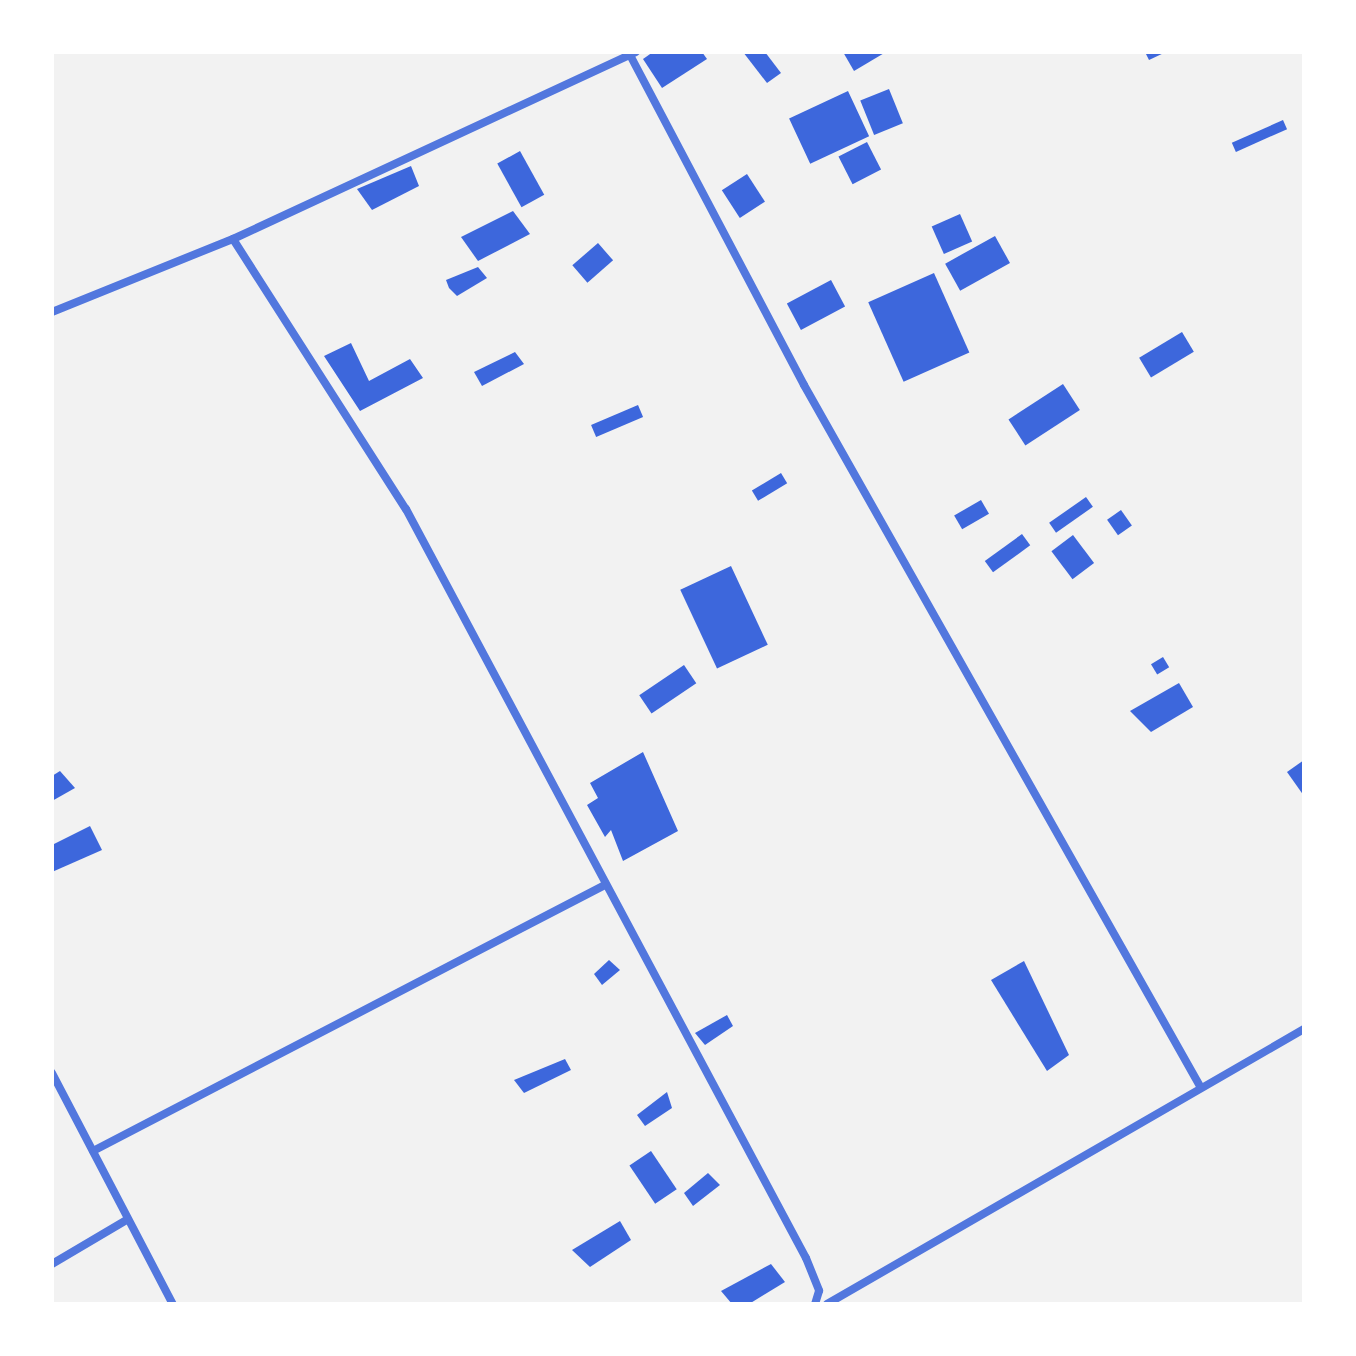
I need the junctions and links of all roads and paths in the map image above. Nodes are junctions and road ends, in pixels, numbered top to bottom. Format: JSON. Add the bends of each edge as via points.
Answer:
{"nodes":[{"id":1,"x":633,"y":54,"type":"edge"},
{"id":2,"x":233,"y":239,"type":"junction"},
{"id":3,"x":52,"y":312,"type":"edge"},
{"id":4,"x":603,"y":886,"type":"junction"},
{"id":5,"x":1304,"y":1029,"type":"edge"},
{"id":6,"x":52,"y":1073,"type":"edge"},
{"id":7,"x":1200,"y":1086,"type":"junction"},
{"id":8,"x":93,"y":1151,"type":"junction"},
{"id":9,"x":128,"y":1219,"type":"junction"},
{"id":10,"x":52,"y":1264,"type":"edge"},
{"id":11,"x":173,"y":1304,"type":"edge"},
{"id":12,"x":815,"y":1304,"type":"edge"},
{"id":13,"x":827,"y":1304,"type":"edge"}],
"edges":[{"from":1,"to":2,"type":"street"},
{"from":1,"to":7,"type":"street","via":[[804,385]]},
{"from":2,"to":3,"type":"street"},
{"from":2,"to":4,"type":"street","via":[[375,454]]},
{"from":4,"to":8,"type":"street"},
{"from":4,"to":12,"type":"street","via":[[806,1258],[819,1291]]},
{"from":5,"to":7,"type":"street"},
{"from":6,"to":8,"type":"street"},
{"from":7,"to":13,"type":"street"},
{"from":8,"to":9,"type":"street"},
{"from":9,"to":10,"type":"street"},
{"from":9,"to":11,"type":"street"}]}
